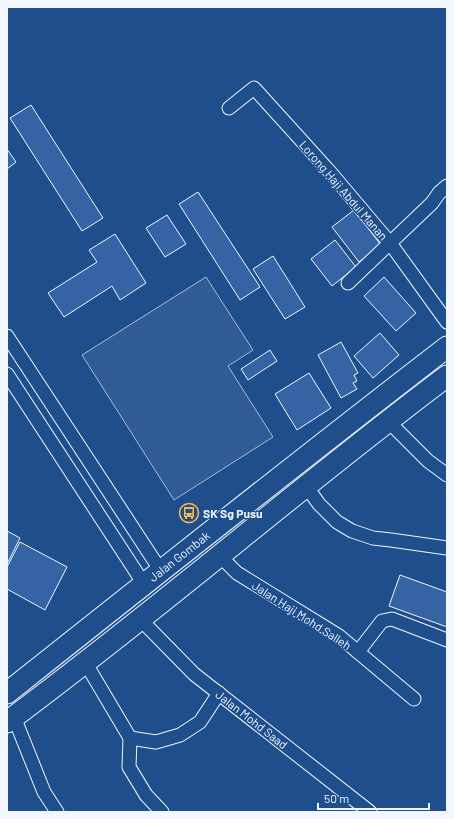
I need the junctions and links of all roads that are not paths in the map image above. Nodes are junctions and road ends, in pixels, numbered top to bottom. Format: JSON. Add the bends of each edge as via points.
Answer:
{"nodes":[{"id":1,"x":229,"y":108,"type":"dead end"},
{"id":2,"x":447,"y":186,"type":"edge"},
{"id":3,"x":390,"y":243,"type":"junction"},
{"id":4,"x":348,"y":283,"type":"dead end"},
{"id":5,"x":447,"y":322,"type":"edge"},
{"id":6,"x":7,"y":336,"type":"edge"},
{"id":7,"x":447,"y":347,"type":"edge"},
{"id":8,"x":7,"y":374,"type":"edge"},
{"id":9,"x":447,"y":376,"type":"edge"},
{"id":10,"x":388,"y":421,"type":"junction"},
{"id":11,"x":447,"y":476,"type":"edge"},
{"id":12,"x":306,"y":486,"type":"junction"},
{"id":13,"x":447,"y":548,"type":"edge"},
{"id":14,"x":219,"y":555,"type":"junction"},
{"id":15,"x":161,"y":571,"type":"junction"},
{"id":16,"x":144,"y":584,"type":"junction"},
{"id":17,"x":140,"y":619,"type":"junction"},
{"id":18,"x":447,"y":640,"type":"edge"},
{"id":19,"x":358,"y":652,"type":"junction"},
{"id":20,"x":85,"y":662,"type":"junction"},
{"id":21,"x":219,"y":693,"type":"junction"},
{"id":22,"x":7,"y":694,"type":"edge"},
{"id":23,"x":414,"y":699,"type":"dead end"},
{"id":24,"x":10,"y":719,"type":"edge"},
{"id":25,"x":130,"y":738,"type":"junction"},
{"id":26,"x":57,"y":812,"type":"edge"},
{"id":27,"x":162,"y":812,"type":"edge"},
{"id":28,"x":370,"y":812,"type":"edge"}],
"edges":[{"from":1,"to":3,"type":"street","name":"Lorong Haji Abdul Manan","via":[[254,88]]},
{"from":2,"to":3,"type":"street"},
{"from":3,"to":4,"type":"street"},
{"from":3,"to":5,"type":"street","name":"Lorong Haji Abdul Manan"},
{"from":6,"to":15,"type":"street"},
{"from":7,"to":15,"type":"main road","name":"Jalan Gombak"},
{"from":8,"to":16,"type":"street"},
{"from":9,"to":10,"type":"main road","name":"Jalan Gombak"},
{"from":10,"to":11,"type":"street"},
{"from":10,"to":12,"type":"main road","name":"Jalan Gombak"},
{"from":12,"to":13,"type":"street","via":[[337,522],[352,531],[373,538]]},
{"from":12,"to":14,"type":"main road","name":"Jalan Gombak"},
{"from":14,"to":17,"type":"main road","name":"Jalan Gombak"},
{"from":14,"to":19,"type":"street","name":"Jalan Haji Mohd Salleh","via":[[237,573],[339,636]]},
{"from":15,"to":16,"type":"main road","name":"Jalan Gombak"},
{"from":16,"to":22,"type":"main road","name":"Jalan Gombak"},
{"from":17,"to":20,"type":"main road","name":"Jalan Gombak"},
{"from":17,"to":21,"type":"street","name":"Jalan Mohd Saad","via":[[194,674]]},
{"from":18,"to":19,"type":"street","name":"Jalan Haji Mohd Salleh","via":[[392,619],[382,621]]},
{"from":19,"to":23,"type":"street"},
{"from":20,"to":24,"type":"main road","name":"Jalan Gombak"},
{"from":20,"to":25,"type":"street"},
{"from":21,"to":25,"type":"street","via":[[200,722],[180,735],[156,742]]},
{"from":21,"to":28,"type":"street","name":"Jalan Mohd Saad"},
{"from":24,"to":26,"type":"street","via":[[44,792]]},
{"from":25,"to":27,"type":"street","via":[[129,767],[146,795]]}]}
